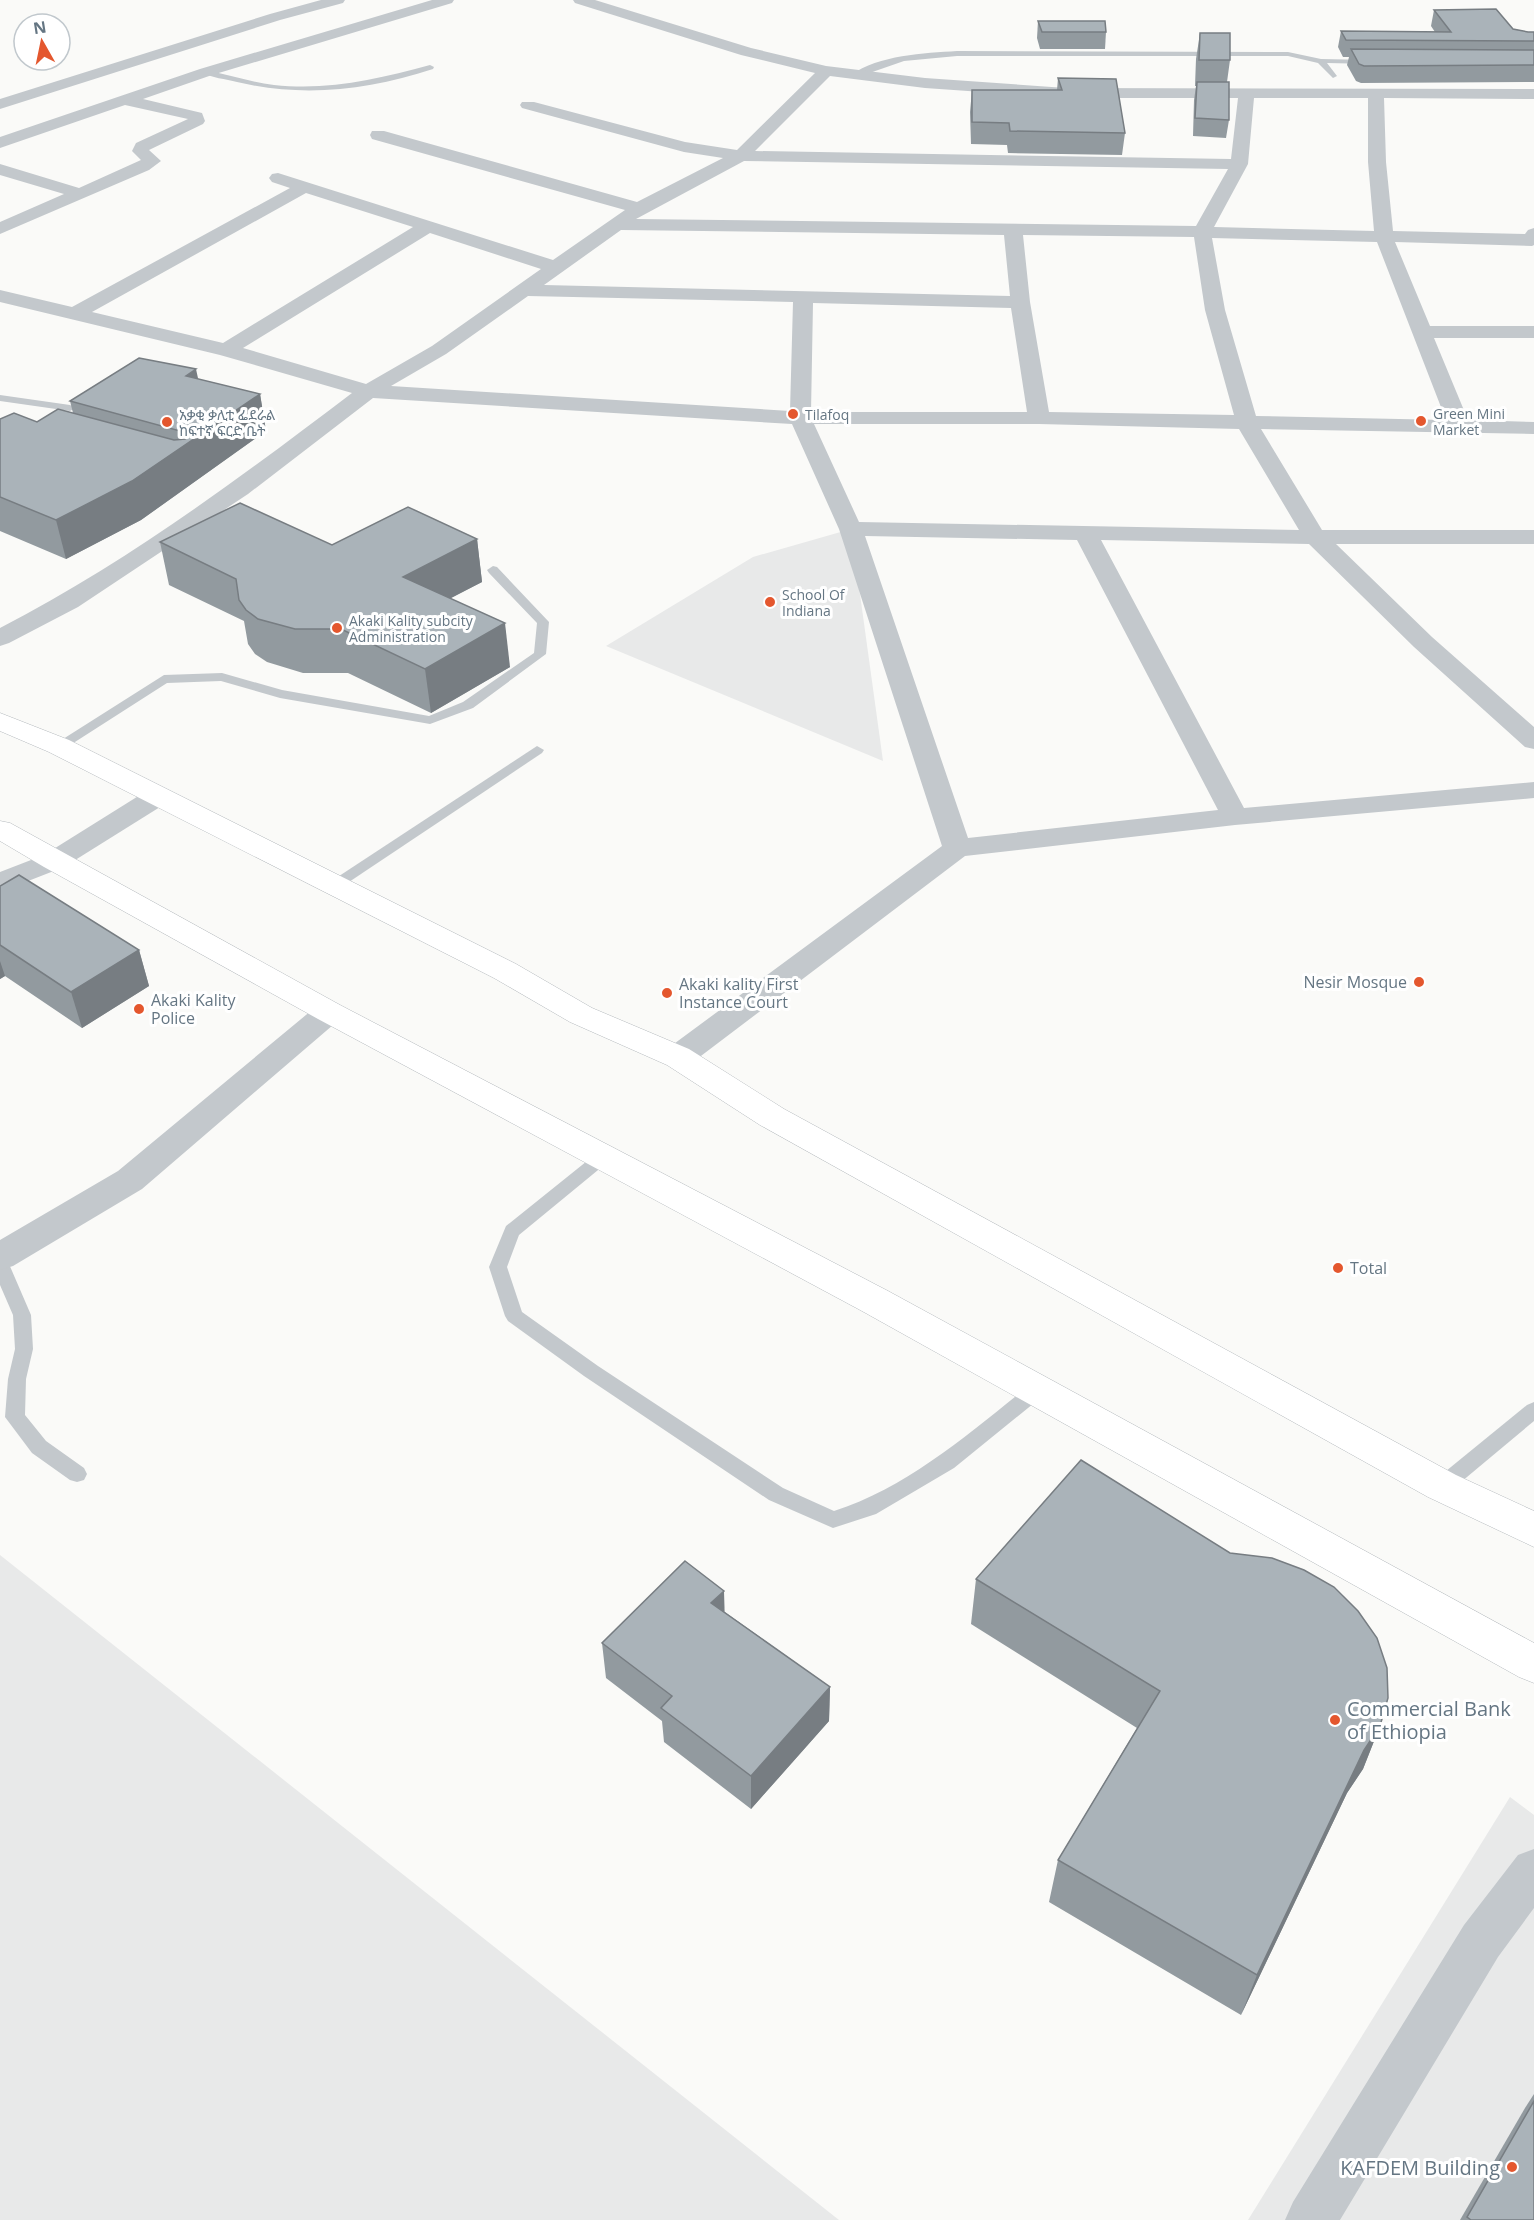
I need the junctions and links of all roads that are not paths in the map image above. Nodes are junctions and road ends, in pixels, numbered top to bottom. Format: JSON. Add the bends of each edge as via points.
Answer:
{"nodes":[{"id":1,"x":338,"y":0,"type":"edge"},
{"id":2,"x":447,"y":0,"type":"edge"},
{"id":3,"x":580,"y":0,"type":"edge"},
{"id":4,"x":149,"y":56,"type":"junction"},
{"id":5,"x":1321,"y":62,"type":"junction"},
{"id":6,"x":1376,"y":62,"type":"edge"},
{"id":7,"x":430,"y":68,"type":"dead end"},
{"id":8,"x":826,"y":71,"type":"junction"},
{"id":9,"x":206,"y":72,"type":"junction"},
{"id":10,"x":855,"y":75,"type":"junction"},
{"id":11,"x":1333,"y":76,"type":"dead end"},
{"id":12,"x":1246,"y":94,"type":"junction"},
{"id":13,"x":1376,"y":94,"type":"junction"},
{"id":14,"x":1534,"y":94,"type":"edge"},
{"id":15,"x":123,"y":100,"type":"junction"},
{"id":16,"x":0,"y":104,"type":"edge"},
{"id":17,"x":528,"y":105,"type":"dead end"},
{"id":18,"x":378,"y":135,"type":"dead end"},
{"id":19,"x":0,"y":142,"type":"edge"},
{"id":20,"x":741,"y":156,"type":"junction"},
{"id":21,"x":1239,"y":164,"type":"junction"},
{"id":22,"x":0,"y":169,"type":"edge"},
{"id":23,"x":278,"y":178,"type":"dead end"},
{"id":24,"x":304,"y":187,"type":"junction"},
{"id":25,"x":81,"y":194,"type":"junction"},
{"id":26,"x":639,"y":208,"type":"junction"},
{"id":27,"x":617,"y":224,"type":"junction"},
{"id":28,"x":428,"y":226,"type":"junction"},
{"id":29,"x":0,"y":229,"type":"edge"},
{"id":30,"x":1013,"y":230,"type":"junction"},
{"id":31,"x":1203,"y":232,"type":"junction"},
{"id":32,"x":1384,"y":237,"type":"junction"},
{"id":33,"x":1534,"y":239,"type":"edge"},
{"id":34,"x":554,"y":267,"type":"junction"},
{"id":35,"x":525,"y":290,"type":"junction"},
{"id":36,"x":0,"y":296,"type":"edge"},
{"id":37,"x":802,"y":297,"type":"junction"},
{"id":38,"x":1020,"y":302,"type":"junction"},
{"id":39,"x":74,"y":314,"type":"junction"},
{"id":40,"x":1423,"y":332,"type":"junction"},
{"id":41,"x":1534,"y":332,"type":"edge"},
{"id":42,"x":226,"y":350,"type":"junction"},
{"id":43,"x":368,"y":391,"type":"junction"},
{"id":44,"x":0,"y":398,"type":"edge"},
{"id":45,"x":54,"y":418,"type":"edge"},
{"id":46,"x":800,"y":418,"type":"junction"},
{"id":47,"x":1040,"y":418,"type":"junction"},
{"id":48,"x":1247,"y":423,"type":"junction"},
{"id":49,"x":1460,"y":427,"type":"junction"},
{"id":50,"x":1534,"y":428,"type":"edge"},
{"id":51,"x":851,"y":529,"type":"junction"},
{"id":52,"x":1085,"y":532,"type":"junction"},
{"id":53,"x":1315,"y":537,"type":"junction"},
{"id":54,"x":1534,"y":537,"type":"edge"},
{"id":55,"x":493,"y":570,"type":"dead end"},
{"id":56,"x":0,"y":638,"type":"edge"},
{"id":57,"x":0,"y":721,"type":"edge"},
{"id":58,"x":1534,"y":741,"type":"edge"},
{"id":59,"x":59,"y":746,"type":"junction"},
{"id":60,"x":537,"y":750,"type":"dead end"},
{"id":61,"x":1534,"y":790,"type":"edge"},
{"id":62,"x":158,"y":796,"type":"junction"},
{"id":63,"x":1235,"y":817,"type":"junction"},
{"id":64,"x":0,"y":829,"type":"edge"},
{"id":65,"x":957,"y":848,"type":"junction"},
{"id":66,"x":54,"y":861,"type":"junction"},
{"id":67,"x":0,"y":883,"type":"edge"},
{"id":68,"x":336,"y":885,"type":"junction"},
{"id":69,"x":329,"y":1012,"type":"junction"},
{"id":70,"x":678,"y":1057,"type":"junction"},
{"id":71,"x":603,"y":1157,"type":"junction"},
{"id":72,"x":0,"y":1257,"type":"edge"},
{"id":73,"x":0,"y":1264,"type":"edge"},
{"id":74,"x":1037,"y":1390,"type":"junction"},
{"id":75,"x":1534,"y":1410,"type":"edge"},
{"id":76,"x":77,"y":1474,"type":"dead end"},
{"id":77,"x":1442,"y":1486,"type":"junction"},
{"id":78,"x":1534,"y":1530,"type":"edge"},
{"id":79,"x":1534,"y":1664,"type":"edge"},
{"id":80,"x":1534,"y":1871,"type":"edge"},
{"id":81,"x":1311,"y":2220,"type":"edge"}],
"edges":[{"from":1,"to":4,"type":"street"},
{"from":2,"to":9,"type":"street"},
{"from":3,"to":8,"type":"street","via":[[746,52]]},
{"from":4,"to":9,"type":"street"},
{"from":4,"to":16,"type":"street"},
{"from":5,"to":6,"type":"lane"},
{"from":5,"to":10,"type":"lane","via":[[1288,54],[975,54],[892,60]]},
{"from":5,"to":11,"type":"lane"},
{"from":7,"to":9,"type":"lane","via":[[318,88],[275,87]]},
{"from":8,"to":10,"type":"street"},
{"from":8,"to":20,"type":"street"},
{"from":9,"to":15,"type":"street"},
{"from":10,"to":12,"type":"street","via":[[925,84],[1054,92]]},
{"from":12,"to":13,"type":"street"},
{"from":12,"to":21,"type":"street"},
{"from":13,"to":14,"type":"street"},
{"from":13,"to":32,"type":"street"},
{"from":15,"to":19,"type":"street"},
{"from":15,"to":25,"type":"street","via":[[187,112],[196,116],[197,121],[142,147],[140,151],[152,161]]},
{"from":17,"to":20,"type":"street","via":[[684,147]]},
{"from":18,"to":26,"type":"street"},
{"from":20,"to":21,"type":"street"},
{"from":20,"to":26,"type":"street"},
{"from":21,"to":31,"type":"street"},
{"from":22,"to":25,"type":"street"},
{"from":23,"to":24,"type":"street"},
{"from":24,"to":28,"type":"street"},
{"from":24,"to":39,"type":"street"},
{"from":25,"to":29,"type":"street"},
{"from":26,"to":27,"type":"street"},
{"from":27,"to":30,"type":"street"},
{"from":27,"to":34,"type":"street"},
{"from":28,"to":34,"type":"street"},
{"from":28,"to":42,"type":"street"},
{"from":30,"to":31,"type":"street"},
{"from":30,"to":38,"type":"street"},
{"from":31,"to":32,"type":"street"},
{"from":31,"to":48,"type":"street","via":[[1215,310]]},
{"from":32,"to":33,"type":"street"},
{"from":32,"to":40,"type":"street"},
{"from":34,"to":35,"type":"street"},
{"from":35,"to":37,"type":"street"},
{"from":35,"to":43,"type":"street","via":[[439,350]]},
{"from":36,"to":39,"type":"street"},
{"from":37,"to":38,"type":"street"},
{"from":37,"to":46,"type":"street"},
{"from":38,"to":47,"type":"street"},
{"from":39,"to":42,"type":"street"},
{"from":40,"to":41,"type":"street"},
{"from":40,"to":49,"type":"street"},
{"from":42,"to":43,"type":"street"},
{"from":43,"to":46,"type":"street"},
{"from":43,"to":56,"type":"street","via":[[240,489],[69,602]]},
{"from":44,"to":45,"type":"lane","via":[[74,406]]},
{"from":46,"to":47,"type":"street"},
{"from":46,"to":51,"type":"street"},
{"from":47,"to":48,"type":"street"},
{"from":48,"to":49,"type":"street"},
{"from":48,"to":53,"type":"street"},
{"from":49,"to":50,"type":"street"},
{"from":51,"to":52,"type":"street"},
{"from":51,"to":65,"type":"street"},
{"from":52,"to":53,"type":"street"},
{"from":52,"to":63,"type":"street"},
{"from":53,"to":54,"type":"street"},
{"from":53,"to":58,"type":"street","via":[[1423,642]]},
{"from":55,"to":59,"type":"lane","via":[[543,622],[540,654],[468,705],[430,720],[280,694],[222,677],[164,679]]},
{"from":57,"to":59,"type":"main road"},
{"from":59,"to":62,"type":"main road"},
{"from":60,"to":68,"type":"lane"},
{"from":61,"to":63,"type":"street"},
{"from":62,"to":66,"type":"street"},
{"from":62,"to":68,"type":"main road"},
{"from":63,"to":65,"type":"street"},
{"from":64,"to":66,"type":"main road"},
{"from":65,"to":70,"type":"street"},
{"from":66,"to":67,"type":"street"},
{"from":66,"to":69,"type":"main road"},
{"from":68,"to":70,"type":"main road","via":[[505,971],[581,1016]]},
{"from":69,"to":71,"type":"main road"},
{"from":69,"to":72,"type":"street","via":[[130,1180]]},
{"from":70,"to":77,"type":"main road","via":[[772,1117]]},
{"from":71,"to":74,"type":"main road"},
{"from":71,"to":74,"type":"lane","via":[[512,1232],[498,1267],[514,1316],[776,1494],[833,1520],[869,1508],[946,1462]]},
{"from":73,"to":76,"type":"lane","via":[[22,1315],[24,1349],[17,1379],[15,1417],[39,1447]]},
{"from":74,"to":79,"type":"main road"},
{"from":75,"to":77,"type":"lane"},
{"from":77,"to":78,"type":"main road"},
{"from":80,"to":81,"type":"street","via":[[1481,1941]]}]}
